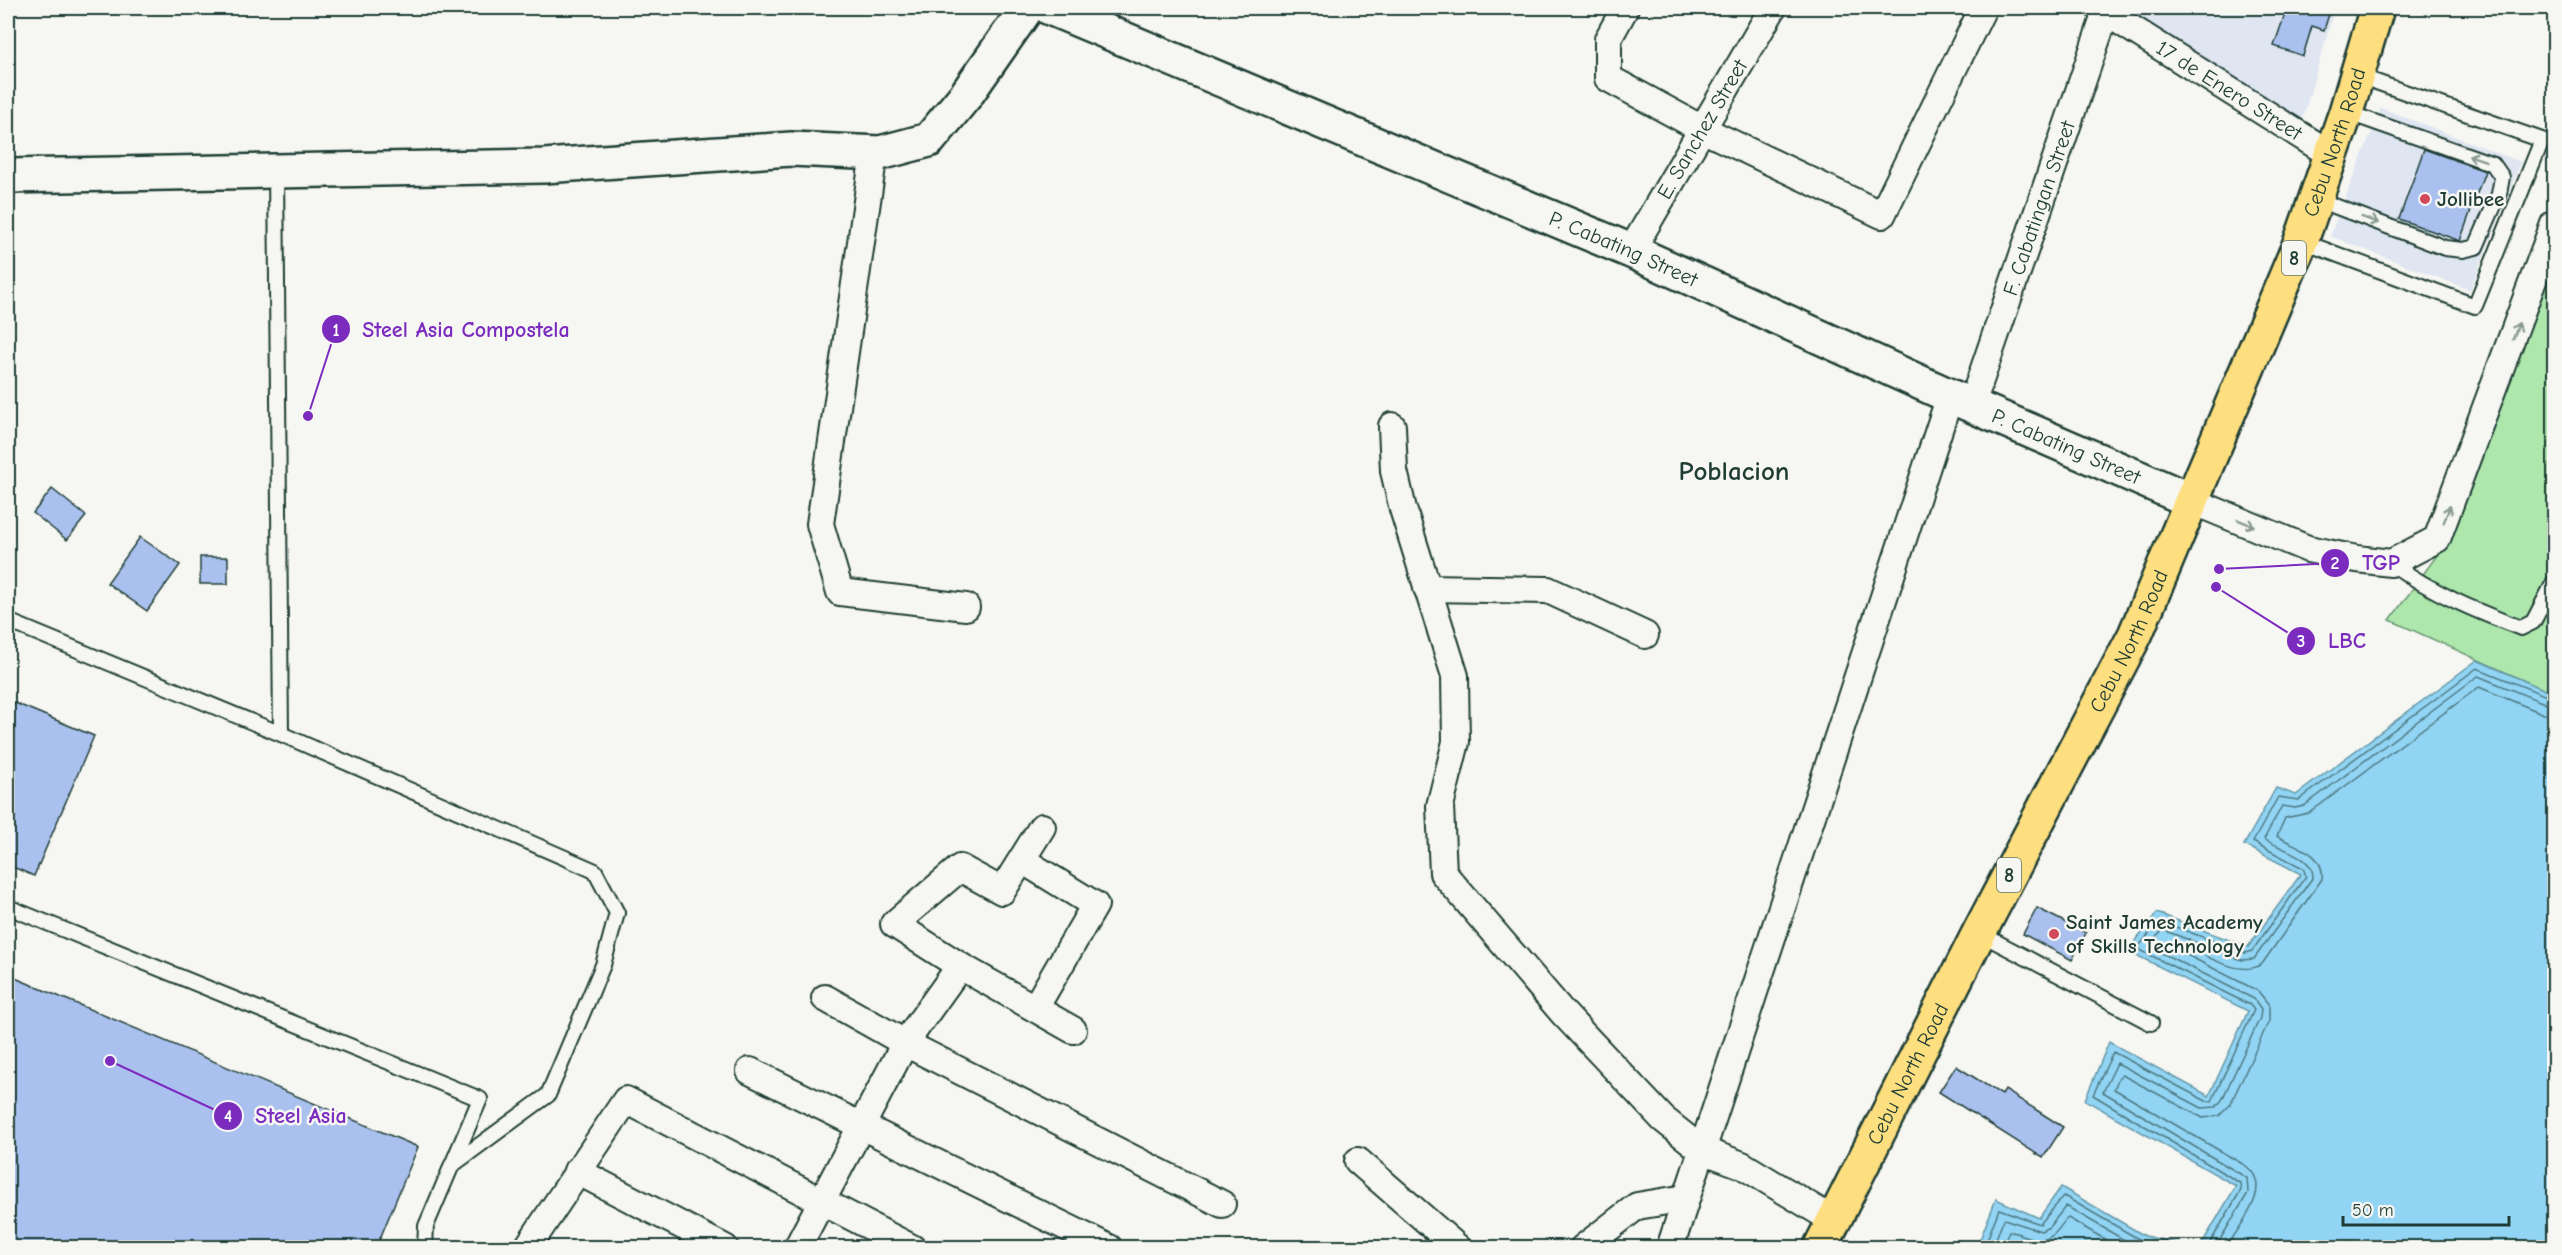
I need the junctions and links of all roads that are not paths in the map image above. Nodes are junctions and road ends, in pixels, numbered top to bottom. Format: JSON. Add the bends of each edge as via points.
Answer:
{"nodes":[{"id":1,"x":1026,"y":8,"type":"edge"},
{"id":2,"x":1050,"y":8,"type":"edge"},
{"id":3,"x":1625,"y":8,"type":"edge"},
{"id":4,"x":1773,"y":8,"type":"edge"},
{"id":5,"x":1983,"y":8,"type":"edge"},
{"id":6,"x":2377,"y":8,"type":"edge"},
{"id":7,"x":2102,"y":10,"type":"edge"},
{"id":8,"x":2356,"y":75,"type":"junction"},
{"id":9,"x":2346,"y":112,"type":"junction"},
{"id":10,"x":1702,"y":129,"type":"junction"},
{"id":11,"x":874,"y":153,"type":"junction"},
{"id":12,"x":2330,"y":154,"type":"junction"},
{"id":13,"x":276,"y":170,"type":"junction"},
{"id":14,"x":8,"y":176,"type":"edge"},
{"id":15,"x":2316,"y":200,"type":"junction"},
{"id":16,"x":2554,"y":224,"type":"edge"},
{"id":17,"x":2301,"y":241,"type":"junction"},
{"id":18,"x":1631,"y":251,"type":"junction"},
{"id":19,"x":1961,"y":400,"type":"junction"},
{"id":20,"x":1392,"y":426,"type":"dead end"},
{"id":21,"x":2192,"y":501,"type":"junction"},
{"id":22,"x":2391,"y":563,"type":"junction"},
{"id":23,"x":2554,"y":582,"type":"edge"},
{"id":24,"x":1427,"y":588,"type":"junction"},
{"id":25,"x":966,"y":607,"type":"dead end"},
{"id":26,"x":8,"y":621,"type":"edge"},
{"id":27,"x":1645,"y":635,"type":"dead end"},
{"id":28,"x":281,"y":734,"type":"junction"},
{"id":29,"x":1042,"y":827,"type":"dead end"},
{"id":30,"x":1022,"y":860,"type":"junction"},
{"id":31,"x":8,"y":907,"type":"edge"},
{"id":32,"x":1979,"y":933,"type":"junction"},
{"id":33,"x":960,"y":966,"type":"junction"},
{"id":34,"x":825,"y":998,"type":"dead end"},
{"id":35,"x":1035,"y":1008,"type":"junction"},
{"id":36,"x":2151,"y":1023,"type":"dead end"},
{"id":37,"x":1073,"y":1030,"type":"dead end"},
{"id":38,"x":905,"y":1043,"type":"junction"},
{"id":39,"x":750,"y":1071,"type":"dead end"},
{"id":40,"x":863,"y":1125,"type":"junction"},
{"id":41,"x":1702,"y":1150,"type":"junction"},
{"id":42,"x":1358,"y":1161,"type":"dead end"},
{"id":43,"x":451,"y":1166,"type":"junction"},
{"id":44,"x":577,"y":1171,"type":"junction"},
{"id":45,"x":1686,"y":1198,"type":"junction"},
{"id":46,"x":819,"y":1201,"type":"junction"},
{"id":47,"x":1222,"y":1203,"type":"dead end"},
{"id":48,"x":1827,"y":1234,"type":"edge"},
{"id":49,"x":425,"y":1248,"type":"edge"},
{"id":50,"x":527,"y":1248,"type":"edge"},
{"id":51,"x":725,"y":1248,"type":"edge"},
{"id":52,"x":797,"y":1248,"type":"edge"},
{"id":53,"x":912,"y":1248,"type":"edge"},
{"id":54,"x":1108,"y":1248,"type":"edge"},
{"id":55,"x":1458,"y":1248,"type":"edge"},
{"id":56,"x":1583,"y":1248,"type":"edge"},
{"id":57,"x":1670,"y":1248,"type":"edge"}],
"edges":[{"from":1,"to":11,"type":"street","via":[[966,95],[929,140]]},
{"from":2,"to":18,"type":"street","name":"P. Cabating Street"},
{"from":3,"to":10,"type":"street","via":[[1608,39],[1608,78]]},
{"from":4,"to":10,"type":"street","name":"E. Sanchez Street"},
{"from":5,"to":10,"type":"street","via":[[1882,215]]},
{"from":6,"to":8,"type":"highway","name":"Cebu North Road","number":"8"},
{"from":7,"to":12,"type":"street","name":"17 de Enero Street"},
{"from":7,"to":19,"type":"street","name":"F. Cabatingan Street"},
{"from":8,"to":9,"type":"highway","name":"Cebu North Road","number":"8"},
{"from":8,"to":17,"type":"lane","via":[[2542,140],[2475,306]]},
{"from":9,"to":12,"type":"highway","name":"Cebu North Road","number":"8"},
{"from":15,"to":9,"type":"lane","one_way":true,"via":[[2445,248],[2463,250],[2476,247],[2499,194],[2502,177],[2493,164]]},
{"from":10,"to":18,"type":"street","name":"E. Sanchez Street"},
{"from":11,"to":13,"type":"street","via":[[791,149],[544,166]]},
{"from":11,"to":25,"type":"street","via":[[820,524],[840,592]]},
{"from":12,"to":15,"type":"highway","name":"Cebu North Road","number":"8"},
{"from":13,"to":14,"type":"street"},
{"from":13,"to":28,"type":"lane"},
{"from":15,"to":17,"type":"highway","name":"Cebu North Road","number":"8"},
{"from":22,"to":16,"type":"street","one_way":true,"via":[[2437,539]]},
{"from":17,"to":21,"type":"highway","name":"Cebu North Road","number":"8"},
{"from":18,"to":19,"type":"street","name":"P. Cabating Street"},
{"from":19,"to":21,"type":"street","name":"P. Cabating Street"},
{"from":19,"to":41,"type":"street","name":"F. Cabatingan Street"},
{"from":20,"to":24,"type":"street","via":[[1398,490]]},
{"from":21,"to":22,"type":"street","one_way":true,"via":[[2308,549]]},
{"from":21,"to":32,"type":"highway","name":"Cebu North Road","number":"8","via":[[2135,635]]},
{"from":22,"to":23,"type":"lane","via":[[2424,587],[2521,628],[2533,622]]},
{"from":24,"to":27,"type":"street","via":[[1548,590]]},
{"from":24,"to":41,"type":"street","via":[[1455,676],[1456,742],[1440,806],[1443,873],[1570,1021],[1663,1119]]},
{"from":26,"to":28,"type":"lane"},
{"from":28,"to":43,"type":"lane","via":[[595,871],[617,912],[603,965],[548,1095]]},
{"from":29,"to":30,"type":"street"},
{"from":30,"to":33,"type":"street","via":[[1002,891],[960,868],[894,924]]},
{"from":30,"to":35,"type":"street","via":[[1095,905]]},
{"from":31,"to":43,"type":"lane","via":[[480,1099]]},
{"from":32,"to":36,"type":"lane"},
{"from":32,"to":48,"type":"highway","name":"Cebu North Road","number":"8"},
{"from":33,"to":35,"type":"street"},
{"from":33,"to":38,"type":"street"},
{"from":34,"to":38,"type":"street"},
{"from":35,"to":37,"type":"street"},
{"from":38,"to":40,"type":"street"},
{"from":38,"to":47,"type":"street"},
{"from":39,"to":40,"type":"street"},
{"from":40,"to":46,"type":"street"},
{"from":40,"to":54,"type":"street"},
{"from":41,"to":45,"type":"street","name":"F. Cabatingan Street"},
{"from":41,"to":48,"type":"street","via":[[1742,1165]]},
{"from":42,"to":55,"type":"street"},
{"from":43,"to":49,"type":"lane","via":[[426,1226]]},
{"from":44,"to":46,"type":"street","via":[[626,1100]]},
{"from":44,"to":50,"type":"street"},
{"from":44,"to":51,"type":"street"},
{"from":45,"to":56,"type":"street","via":[[1637,1206]]},
{"from":45,"to":57,"type":"street","name":"F. Cabatingan Street"},
{"from":46,"to":52,"type":"street"},
{"from":46,"to":53,"type":"street"}]}
